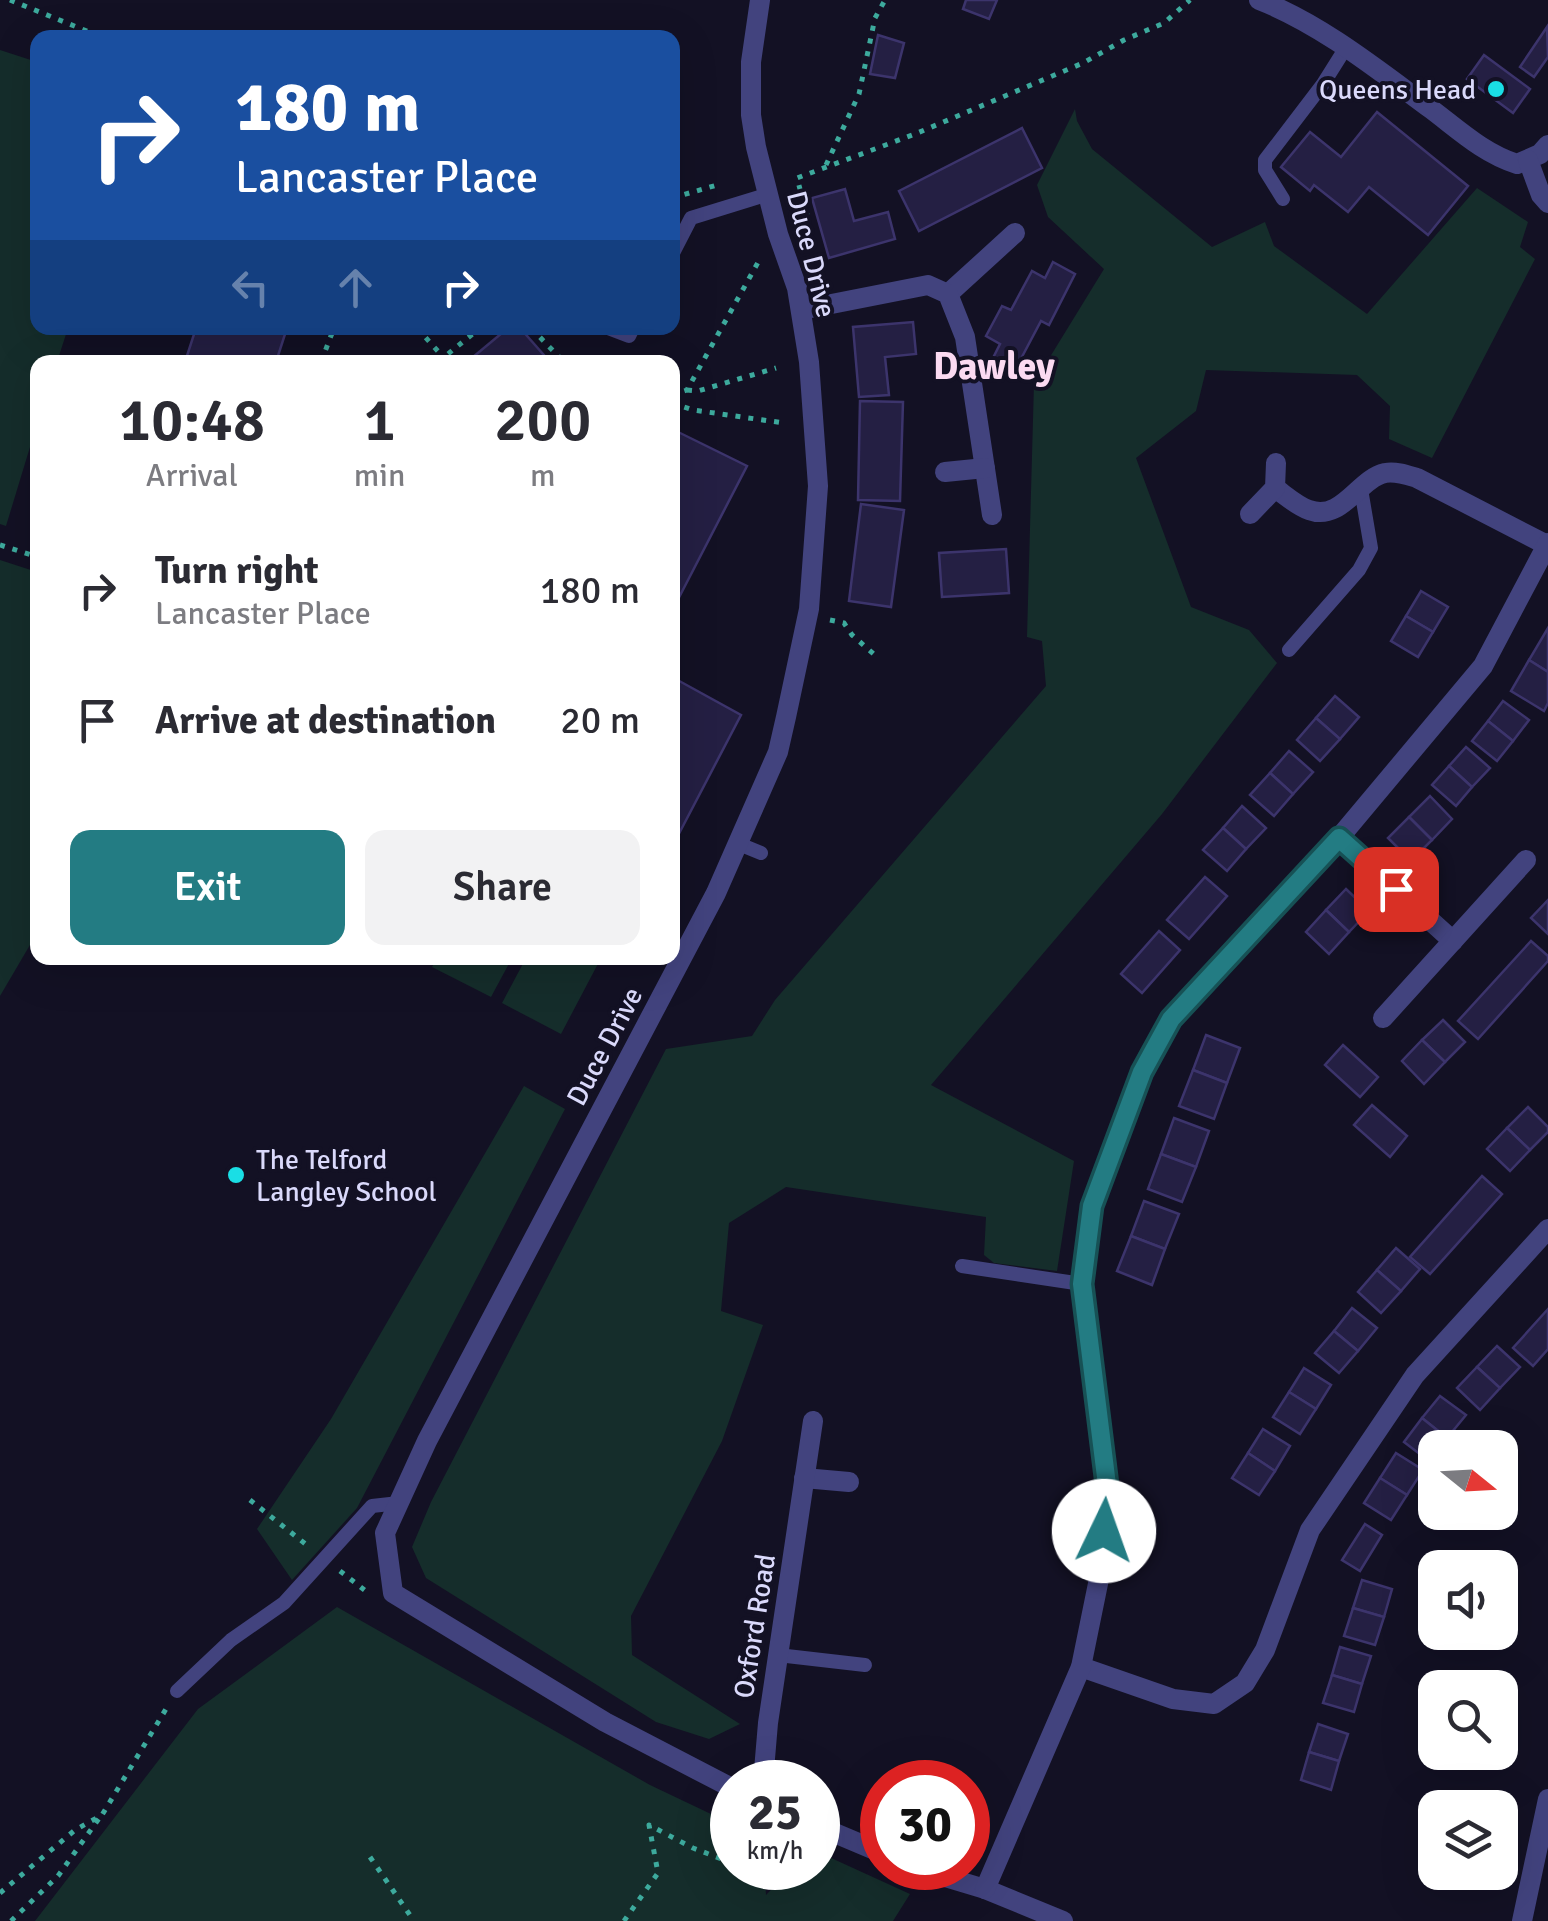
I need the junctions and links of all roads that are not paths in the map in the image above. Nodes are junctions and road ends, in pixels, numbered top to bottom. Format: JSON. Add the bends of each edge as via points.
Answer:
{"nodes":[{"id":1,"x":760,"y":0,"type":"edge"},
{"id":2,"x":1259,"y":0,"type":"edge"},
{"id":3,"x":1345,"y":50,"type":"junction"},
{"id":4,"x":1548,"y":145,"type":"edge"},
{"id":5,"x":1528,"y":160,"type":"junction"},
{"id":6,"x":769,"y":194,"type":"junction"},
{"id":7,"x":1283,"y":199,"type":"dead end"},
{"id":8,"x":1548,"y":203,"type":"edge"},
{"id":9,"x":1015,"y":233,"type":"dead end"},
{"id":10,"x":680,"y":239,"type":"edge"},
{"id":11,"x":948,"y":294,"type":"junction"},
{"id":12,"x":800,"y":310,"type":"junction"},
{"id":13,"x":1276,"y":462,"type":"dead end"},
{"id":14,"x":985,"y":468,"type":"junction"},
{"id":15,"x":944,"y":472,"type":"dead end"},
{"id":16,"x":1275,"y":488,"type":"junction"},
{"id":17,"x":1361,"y":489,"type":"junction"},
{"id":18,"x":1250,"y":514,"type":"dead end"},
{"id":19,"x":992,"y":516,"type":"dead end"},
{"id":20,"x":1547,"y":544,"type":"edge"},
{"id":21,"x":1540,"y":579,"type":"edge"},
{"id":22,"x":1289,"y":650,"type":"dead end"},
{"id":23,"x":1339,"y":838,"type":"junction"},
{"id":24,"x":739,"y":844,"type":"junction"},
{"id":25,"x":761,"y":853,"type":"dead end"},
{"id":26,"x":1526,"y":860,"type":"dead end"},
{"id":27,"x":1452,"y":941,"type":"junction"},
{"id":28,"x":680,"y":957,"type":"edge"},
{"id":29,"x":676,"y":965,"type":"edge"},
{"id":30,"x":1383,"y":1018,"type":"dead end"},
{"id":31,"x":1548,"y":1229,"type":"edge"},
{"id":32,"x":962,"y":1266,"type":"dead end"},
{"id":33,"x":1082,"y":1284,"type":"junction"},
{"id":34,"x":813,"y":1420,"type":"dead end"},
{"id":35,"x":804,"y":1478,"type":"junction"},
{"id":36,"x":848,"y":1482,"type":"dead end"},
{"id":37,"x":399,"y":1503,"type":"junction"},
{"id":38,"x":778,"y":1655,"type":"junction"},
{"id":39,"x":865,"y":1665,"type":"dead end"},
{"id":40,"x":1080,"y":1667,"type":"junction"},
{"id":41,"x":176,"y":1691,"type":"road end"},
{"id":42,"x":766,"y":1760,"type":"edge"},
{"id":43,"x":710,"y":1777,"type":"edge"},
{"id":44,"x":1548,"y":1799,"type":"edge"},
{"id":45,"x":990,"y":1877,"type":"edge"},
{"id":46,"x":987,"y":1890,"type":"edge"},
{"id":47,"x":1033,"y":1915,"type":"edge"},
{"id":48,"x":1063,"y":1921,"type":"edge"},
{"id":49,"x":1522,"y":1921,"type":"edge"}],
"edges":[{"from":1,"to":6,"type":"street","name":"Duce Drive","via":[[751,115]]},
{"from":2,"to":3,"type":"street"},
{"from":3,"to":5,"type":"street","via":[[1484,150],[1517,164]]},
{"from":3,"to":7,"type":"lane","via":[[1265,160]]},
{"from":4,"to":5,"type":"street"},
{"from":5,"to":8,"type":"street"},
{"from":6,"to":10,"type":"lane","via":[[691,218]]},
{"from":6,"to":12,"type":"street","name":"Duce Drive"},
{"from":9,"to":11,"type":"street"},
{"from":11,"to":12,"type":"street","via":[[928,285]]},
{"from":11,"to":14,"type":"street","via":[[965,338]]},
{"from":12,"to":24,"type":"street","name":"Duce Drive","via":[[818,486],[807,615],[778,752]]},
{"from":13,"to":16,"type":"street"},
{"from":14,"to":15,"type":"street"},
{"from":14,"to":19,"type":"street"},
{"from":16,"to":17,"type":"street","via":[[1309,510],[1324,511]]},
{"from":16,"to":18,"type":"street"},
{"from":17,"to":20,"type":"street","via":[[1385,473],[1417,478]]},
{"from":17,"to":22,"type":"lane","via":[[1371,548],[1360,570]]},
{"from":20,"to":21,"type":"street"},
{"from":21,"to":23,"type":"street","via":[[1483,666]]},
{"from":23,"to":27,"type":"street"},
{"from":23,"to":33,"type":"street","via":[[1171,1019],[1142,1072],[1092,1206]]},
{"from":24,"to":25,"type":"lane"},
{"from":24,"to":28,"type":"street","name":"Duce Drive"},
{"from":26,"to":27,"type":"street"},
{"from":27,"to":30,"type":"street"},
{"from":29,"to":37,"type":"street","name":"Duce Drive"},
{"from":31,"to":40,"type":"street","via":[[1415,1375],[1310,1530],[1265,1650],[1244,1683],[1214,1704],[1173,1699]]},
{"from":32,"to":33,"type":"lane"},
{"from":33,"to":40,"type":"street","via":[[1108,1493]]},
{"from":34,"to":35,"type":"street","name":"Oxford Road"},
{"from":35,"to":36,"type":"street"},
{"from":35,"to":38,"type":"street","name":"Oxford Road"},
{"from":37,"to":41,"type":"lane","via":[[372,1506],[284,1603]]},
{"from":37,"to":43,"type":"street","name":"Duce Drive","via":[[385,1532],[393,1593],[605,1722]]},
{"from":38,"to":39,"type":"lane"},
{"from":38,"to":42,"type":"street","name":"Oxford Road"},
{"from":40,"to":45,"type":"street"},
{"from":44,"to":49,"type":"street"},
{"from":46,"to":47,"type":"street"},
{"from":47,"to":48,"type":"street"}]}
